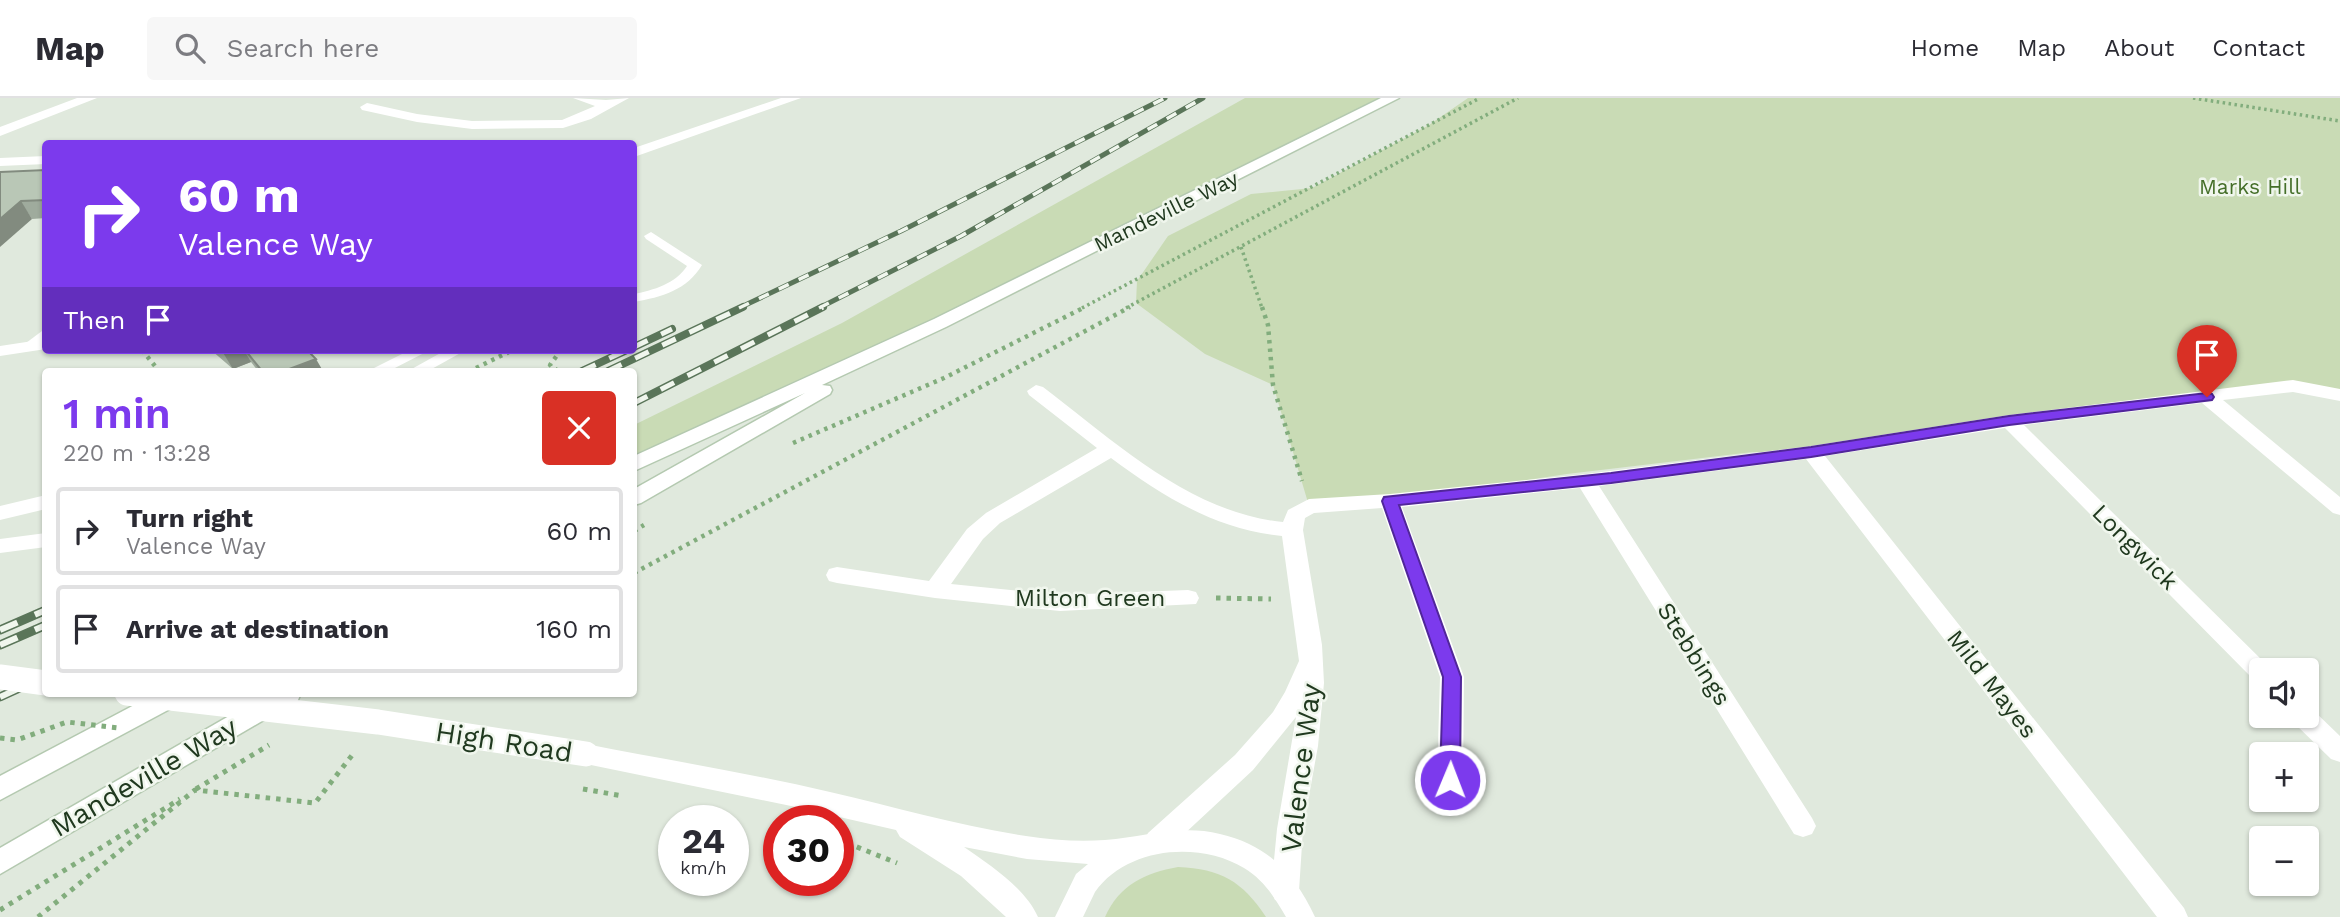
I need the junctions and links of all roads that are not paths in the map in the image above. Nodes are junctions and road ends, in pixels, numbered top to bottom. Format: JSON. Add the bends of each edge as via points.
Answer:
{"nodes":[{"id":1,"x":90,"y":98,"type":"edge"},
{"id":2,"x":580,"y":98,"type":"edge"},
{"id":3,"x":622,"y":98,"type":"edge"},
{"id":4,"x":794,"y":98,"type":"edge"},
{"id":5,"x":1392,"y":98,"type":"edge"},
{"id":6,"x":608,"y":105,"type":"junction"},
{"id":7,"x":367,"y":107,"type":"dead end"},
{"id":8,"x":0,"y":132,"type":"edge"},
{"id":9,"x":637,"y":150,"type":"edge"},
{"id":10,"x":42,"y":160,"type":"edge"},
{"id":11,"x":0,"y":162,"type":"edge"},
{"id":12,"x":651,"y":236,"type":"dead end"},
{"id":13,"x":695,"y":265,"type":"junction"},
{"id":14,"x":637,"y":286,"type":"edge"},
{"id":15,"x":637,"y":297,"type":"edge"},
{"id":16,"x":940,"y":323,"type":"junction"},
{"id":17,"x":41,"y":344,"type":"edge"},
{"id":18,"x":0,"y":352,"type":"edge"},
{"id":19,"x":413,"y":354,"type":"edge"},
{"id":20,"x":450,"y":354,"type":"edge"},
{"id":21,"x":383,"y":368,"type":"edge"},
{"id":22,"x":422,"y":368,"type":"edge"},
{"id":23,"x":1036,"y":391,"type":"dead end"},
{"id":24,"x":2340,"y":395,"type":"edge"},
{"id":25,"x":2207,"y":397,"type":"junction"},
{"id":26,"x":2009,"y":421,"type":"junction"},
{"id":27,"x":1112,"y":448,"type":"junction"},
{"id":28,"x":1811,"y":452,"type":"junction"},
{"id":29,"x":637,"y":463,"type":"edge"},
{"id":30,"x":1586,"y":481,"type":"junction"},
{"id":31,"x":637,"y":496,"type":"edge"},
{"id":32,"x":1390,"y":501,"type":"junction"},
{"id":33,"x":42,"y":503,"type":"edge"},
{"id":34,"x":2340,"y":508,"type":"edge"},
{"id":35,"x":0,"y":513,"type":"edge"},
{"id":36,"x":1293,"y":530,"type":"junction"},
{"id":37,"x":42,"y":541,"type":"edge"},
{"id":38,"x":0,"y":546,"type":"edge"},
{"id":39,"x":837,"y":575,"type":"dead end"},
{"id":40,"x":935,"y":590,"type":"junction"},
{"id":41,"x":1188,"y":598,"type":"road end"},
{"id":42,"x":1310,"y":645,"type":"junction"},
{"id":43,"x":2249,"y":661,"type":"edge"},
{"id":44,"x":0,"y":677,"type":"edge"},
{"id":45,"x":42,"y":682,"type":"edge"},
{"id":46,"x":162,"y":697,"type":"edge"},
{"id":47,"x":170,"y":697,"type":"edge"},
{"id":48,"x":282,"y":697,"type":"edge"},
{"id":49,"x":2315,"y":728,"type":"edge"},
{"id":50,"x":2340,"y":752,"type":"edge"},
{"id":51,"x":1450,"y":780,"type":"dead end"},
{"id":52,"x":0,"y":789,"type":"edge"},
{"id":53,"x":878,"y":814,"type":"junction"},
{"id":54,"x":1802,"y":826,"type":"dead end"},
{"id":55,"x":1149,"y":843,"type":"junction"},
{"id":56,"x":0,"y":862,"type":"edge"},
{"id":57,"x":1297,"y":908,"type":"edge"},
{"id":58,"x":1024,"y":917,"type":"edge"},
{"id":59,"x":1069,"y":917,"type":"edge"},
{"id":60,"x":2174,"y":917,"type":"edge"}],
"edges":[{"from":1,"to":8,"type":"street"},
{"from":2,"to":6,"type":"street"},
{"from":3,"to":6,"type":"street"},
{"from":4,"to":9,"type":"street"},
{"from":5,"to":16,"type":"street","name":"Mandeville Way"},
{"from":6,"to":7,"type":"street","via":[[563,124],[472,125]]},
{"from":10,"to":11,"type":"street"},
{"from":12,"to":13,"type":"lane"},
{"from":13,"to":14,"type":"lane"},
{"from":13,"to":15,"type":"lane","via":[[679,283]]},
{"from":16,"to":29,"type":"street","name":"Mandeville Way"},
{"from":16,"to":31,"type":"street","name":"Mandeville Way"},
{"from":17,"to":18,"type":"street"},
{"from":19,"to":21,"type":"lane"},
{"from":20,"to":22,"type":"lane"},
{"from":23,"to":27,"type":"street"},
{"from":24,"to":25,"type":"street","via":[[2293,386]]},
{"from":25,"to":26,"type":"street"},
{"from":25,"to":34,"type":"street"},
{"from":26,"to":28,"type":"street"},
{"from":26,"to":43,"type":"street","name":"Longwick"},
{"from":27,"to":36,"type":"street","via":[[1215,513]]},
{"from":27,"to":40,"type":"street","via":[[993,518],[975,534]]},
{"from":28,"to":30,"type":"street"},
{"from":28,"to":60,"type":"street","name":"Mild Mayes"},
{"from":30,"to":32,"type":"street"},
{"from":30,"to":54,"type":"street","name":"Stebbings"},
{"from":32,"to":36,"type":"street","via":[[1309,506],[1295,515]]},
{"from":32,"to":51,"type":"street","via":[[1452,677]]},
{"from":33,"to":35,"type":"street"},
{"from":36,"to":42,"type":"street","name":"Valence Way"},
{"from":37,"to":38,"type":"street"},
{"from":39,"to":40,"type":"street","name":"Milton Green"},
{"from":40,"to":41,"type":"street","name":"Milton Green","via":[[1060,603]]},
{"from":42,"to":55,"type":"street","name":"Valence Way","via":[[1305,675],[1271,732],[1241,765]]},
{"from":42,"to":57,"type":"street","name":"Valence Way","via":[[1310,710],[1290,829]]},
{"from":44,"to":45,"type":"street","bridge":true},
{"from":46,"to":53,"type":"street","name":"High Road","bridge":true,"via":[[378,722],[586,754]]},
{"from":47,"to":52,"type":"street"},
{"from":48,"to":56,"type":"street","name":"Mandeville Way"},
{"from":49,"to":50,"type":"street"},
{"from":53,"to":55,"type":"street","name":"High Road","via":[[1065,852],[1112,852]]},
{"from":53,"to":58,"type":"street","name":"High Road","via":[[965,863]]},
{"from":55,"to":57,"type":"street","name":"High Road","via":[[1202,840],[1222,845],[1260,864]]},
{"from":55,"to":59,"type":"street","via":[[1104,865],[1091,878]]}]}
